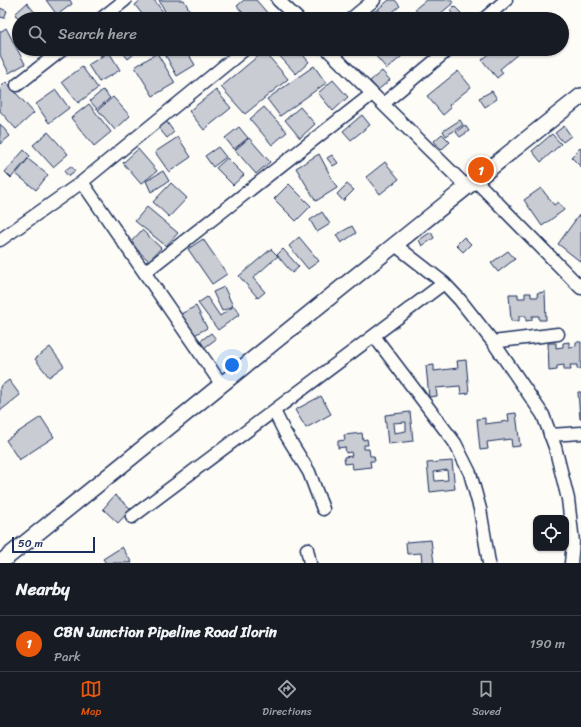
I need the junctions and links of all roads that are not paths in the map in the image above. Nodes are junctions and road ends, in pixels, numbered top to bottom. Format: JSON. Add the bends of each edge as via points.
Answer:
{"nodes":[{"id":1,"x":125,"y":0,"type":"edge"},
{"id":2,"x":278,"y":0,"type":"edge"},
{"id":3,"x":374,"y":0,"type":"edge"},
{"id":4,"x":506,"y":0,"type":"edge"},
{"id":5,"x":110,"y":12,"type":"edge"},
{"id":6,"x":286,"y":12,"type":"edge"},
{"id":7,"x":360,"y":12,"type":"edge"},
{"id":8,"x":492,"y":12,"type":"edge"},
{"id":9,"x":54,"y":56,"type":"edge"},
{"id":10,"x":236,"y":56,"type":"edge"},
{"id":11,"x":334,"y":56,"type":"edge"},
{"id":12,"x":441,"y":56,"type":"edge"},
{"id":13,"x":17,"y":85,"type":"dead end"},
{"id":14,"x":372,"y":94,"type":"junction"},
{"id":15,"x":581,"y":96,"type":"edge"},
{"id":16,"x":383,"y":104,"type":"junction"},
{"id":17,"x":82,"y":182,"type":"junction"},
{"id":18,"x":471,"y":183,"type":"junction"},
{"id":19,"x":0,"y":240,"type":"edge"},
{"id":20,"x":394,"y":244,"type":"junction"},
{"id":21,"x":145,"y":272,"type":"junction"},
{"id":22,"x":444,"y":284,"type":"junction"},
{"id":23,"x":581,"y":288,"type":"edge"},
{"id":24,"x":558,"y":334,"type":"dead end"},
{"id":25,"x":374,"y":336,"type":"junction"},
{"id":26,"x":493,"y":342,"type":"junction"},
{"id":27,"x":222,"y":385,"type":"junction"},
{"id":28,"x":274,"y":411,"type":"junction"},
{"id":29,"x":581,"y":432,"type":"edge"},
{"id":30,"x":550,"y":435,"type":"junction"},
{"id":31,"x":323,"y":509,"type":"dead end"},
{"id":32,"x":132,"y":517,"type":"dead end"},
{"id":33,"x":577,"y":532,"type":"edge"},
{"id":34,"x":307,"y":549,"type":"dead end"},
{"id":35,"x":0,"y":563,"type":"edge"},
{"id":36,"x":310,"y":563,"type":"edge"},
{"id":37,"x":489,"y":563,"type":"edge"},
{"id":38,"x":571,"y":563,"type":"edge"}],
"edges":[{"from":1,"to":5,"type":"street"},
{"from":2,"to":6,"type":"street"},
{"from":3,"to":7,"type":"street"},
{"from":4,"to":8,"type":"street"},
{"from":9,"to":13,"type":"street"},
{"from":10,"to":17,"type":"street"},
{"from":11,"to":14,"type":"street"},
{"from":12,"to":16,"type":"street"},
{"from":14,"to":16,"type":"street"},
{"from":14,"to":21,"type":"street"},
{"from":15,"to":18,"type":"main road"},
{"from":16,"to":18,"type":"street"},
{"from":17,"to":19,"type":"street"},
{"from":17,"to":21,"type":"street"},
{"from":18,"to":20,"type":"main road"},
{"from":18,"to":23,"type":"street"},
{"from":20,"to":22,"type":"street"},
{"from":20,"to":27,"type":"main road"},
{"from":21,"to":27,"type":"street"},
{"from":22,"to":25,"type":"street"},
{"from":22,"to":26,"type":"street"},
{"from":24,"to":26,"type":"street"},
{"from":25,"to":28,"type":"street"},
{"from":25,"to":37,"type":"street","via":[[455,443],[470,473],[480,509]]},
{"from":26,"to":30,"type":"street","via":[[543,415]]},
{"from":27,"to":35,"type":"main road"},
{"from":28,"to":31,"type":"street","via":[[284,433],[309,472]]},
{"from":28,"to":32,"type":"street"},
{"from":29,"to":30,"type":"street"},
{"from":30,"to":33,"type":"street"},
{"from":33,"to":38,"type":"street"},
{"from":34,"to":36,"type":"street"}]}
